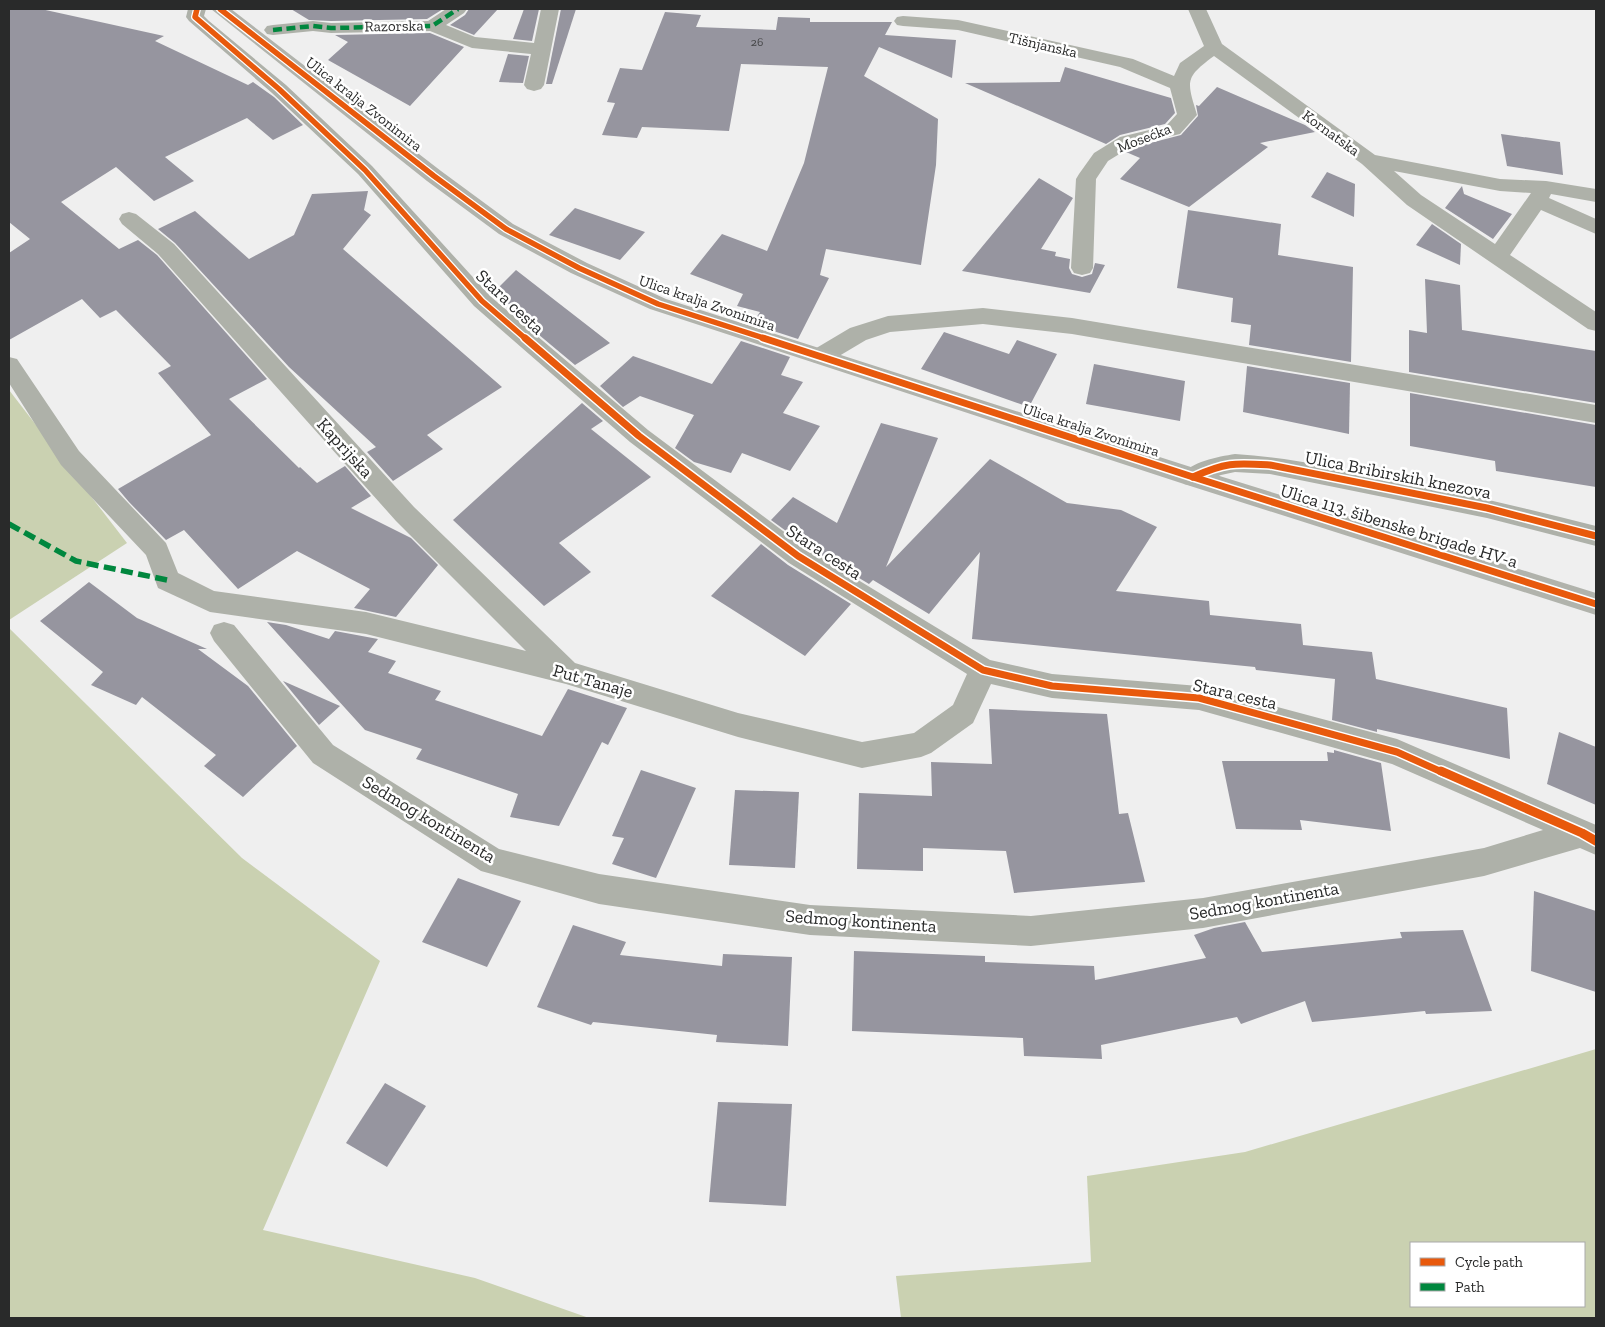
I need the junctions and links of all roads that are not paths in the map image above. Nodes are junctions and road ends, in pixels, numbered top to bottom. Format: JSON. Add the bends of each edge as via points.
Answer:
{"nodes":[{"id":1,"x":220,"y":9,"type":"edge"},
{"id":2,"x":458,"y":9,"type":"edge"},
{"id":3,"x":550,"y":9,"type":"edge"},
{"id":4,"x":1197,"y":9,"type":"edge"},
{"id":5,"x":193,"y":10,"type":"edge"},
{"id":6,"x":903,"y":21,"type":"dead end"},
{"id":7,"x":432,"y":26,"type":"junction"},
{"id":8,"x":273,"y":30,"type":"dead end"},
{"id":9,"x":1214,"y":47,"type":"junction"},
{"id":10,"x":542,"y":50,"type":"junction"},
{"id":11,"x":534,"y":85,"type":"dead end"},
{"id":12,"x":1179,"y":85,"type":"junction"},
{"id":13,"x":1369,"y":160,"type":"junction"},
{"id":14,"x":1542,"y":194,"type":"junction"},
{"id":15,"x":1596,"y":195,"type":"edge"},
{"id":16,"x":129,"y":219,"type":"dead end"},
{"id":17,"x":1596,"y":227,"type":"edge"},
{"id":18,"x":1496,"y":257,"type":"junction"},
{"id":19,"x":1082,"y":268,"type":"dead end"},
{"id":20,"x":1596,"y":323,"type":"edge"},
{"id":21,"x":821,"y":356,"type":"junction"},
{"id":22,"x":9,"y":365,"type":"edge"},
{"id":23,"x":1596,"y":414,"type":"edge"},
{"id":24,"x":1193,"y":477,"type":"junction"},
{"id":25,"x":1596,"y":536,"type":"edge"},
{"id":26,"x":1596,"y":604,"type":"edge"},
{"id":27,"x":224,"y":633,"type":"dead end"},
{"id":28,"x":982,"y":670,"type":"junction"},
{"id":29,"x":566,"y":672,"type":"junction"},
{"id":30,"x":1589,"y":837,"type":"edge"}],
"edges":[{"from":1,"to":21,"type":"main road","name":"Ulica kralja Zvonimira","via":[[506,229],[579,268],[658,304]]},
{"from":2,"to":7,"type":"street"},
{"from":3,"to":10,"type":"street"},
{"from":4,"to":9,"type":"street","name":"Kornatska"},
{"from":5,"to":28,"type":"street","name":"Stara cesta","via":[[203,26],[279,89],[365,170],[482,301],[639,436],[798,556]]},
{"from":6,"to":12,"type":"street","name":"Tišnjanska","via":[[958,26],[1126,63]]},
{"from":7,"to":8,"type":"street","name":"Razorska","via":[[313,26]]},
{"from":7,"to":10,"type":"street","name":"Razorska","via":[[472,42]]},
{"from":9,"to":12,"type":"street","via":[[1188,67]]},
{"from":9,"to":13,"type":"street","name":"Kornatska"},
{"from":10,"to":11,"type":"street"},
{"from":12,"to":19,"type":"street","name":"Mosećka","via":[[1187,115],[1173,130],[1127,141],[1101,157],[1086,179]]},
{"from":13,"to":14,"type":"street","name":"Kornatska"},
{"from":13,"to":18,"type":"street","via":[[1414,200]]},
{"from":14,"to":15,"type":"street","name":"Kornatska"},
{"from":14,"to":17,"type":"street"},
{"from":14,"to":18,"type":"street"},
{"from":16,"to":29,"type":"street","name":"Kaprijska","via":[[166,249],[405,514]]},
{"from":18,"to":20,"type":"street"},
{"from":21,"to":23,"type":"street","via":[[858,334],[888,324],[983,316],[1072,326]]},
{"from":21,"to":24,"type":"main road","name":"Ulica kralja Zvonimira"},
{"from":22,"to":29,"type":"street","name":"Put Tanaje","via":[[70,458],[156,550],[168,580],[210,601],[366,623]]},
{"from":24,"to":25,"type":"street","name":"Ulica Bribirskih knezova","via":[[1217,466],[1235,463],[1270,466],[1487,508]]},
{"from":24,"to":26,"type":"main road","name":"Ulica 113. šibenske brigade HV-a"},
{"from":27,"to":30,"type":"street","name":"Sedmog kontinenta","via":[[323,754],[492,861],[598,889],[810,920],[1031,931],[1203,913],[1484,862]]},
{"from":28,"to":29,"type":"street","name":"Put Tanaje","via":[[963,714],[921,744],[862,755],[738,725]]},
{"from":28,"to":30,"type":"street","name":"Stara cesta","via":[[1052,686],[1209,700],[1398,752]]}]}
